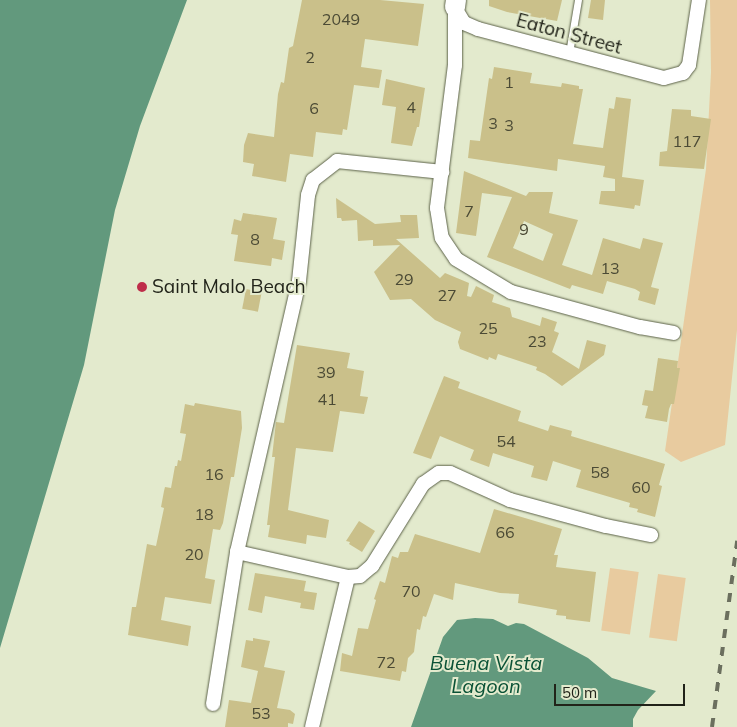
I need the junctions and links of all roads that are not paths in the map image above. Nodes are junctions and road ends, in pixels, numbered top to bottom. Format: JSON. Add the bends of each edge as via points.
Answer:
{"nodes":[{"id":1,"x":578,"y":0,"type":"edge"},
{"id":2,"x":699,"y":0,"type":"edge"},
{"id":3,"x":456,"y":4,"type":"edge"},
{"id":4,"x":569,"y":53,"type":"junction"},
{"id":5,"x":442,"y":172,"type":"junction"},
{"id":6,"x":673,"y":333,"type":"dead end"},
{"id":7,"x":651,"y":535,"type":"dead end"},
{"id":8,"x":237,"y":552,"type":"junction"},
{"id":9,"x":348,"y":577,"type":"junction"},
{"id":10,"x":212,"y":704,"type":"dead end"},
{"id":11,"x":312,"y":727,"type":"edge"}],
"edges":[{"from":1,"to":4,"type":"lane"},
{"from":2,"to":4,"type":"street","name":"Eaton Street","via":[[689,65],[683,73],[664,78]]},
{"from":3,"to":4,"type":"street","name":"Eaton Street","via":[[464,23]]},
{"from":3,"to":5,"type":"street","via":[[455,65]]},
{"from":5,"to":6,"type":"street","via":[[437,208],[442,238],[456,258],[511,292],[640,328]]},
{"from":5,"to":8,"type":"street","via":[[337,162],[313,180],[308,195],[299,281]]},
{"from":7,"to":9,"type":"street","via":[[510,500],[450,473],[439,472],[423,484],[372,566],[360,576]]},
{"from":8,"to":9,"type":"street"},
{"from":8,"to":10,"type":"street"},
{"from":9,"to":11,"type":"street"}]}
